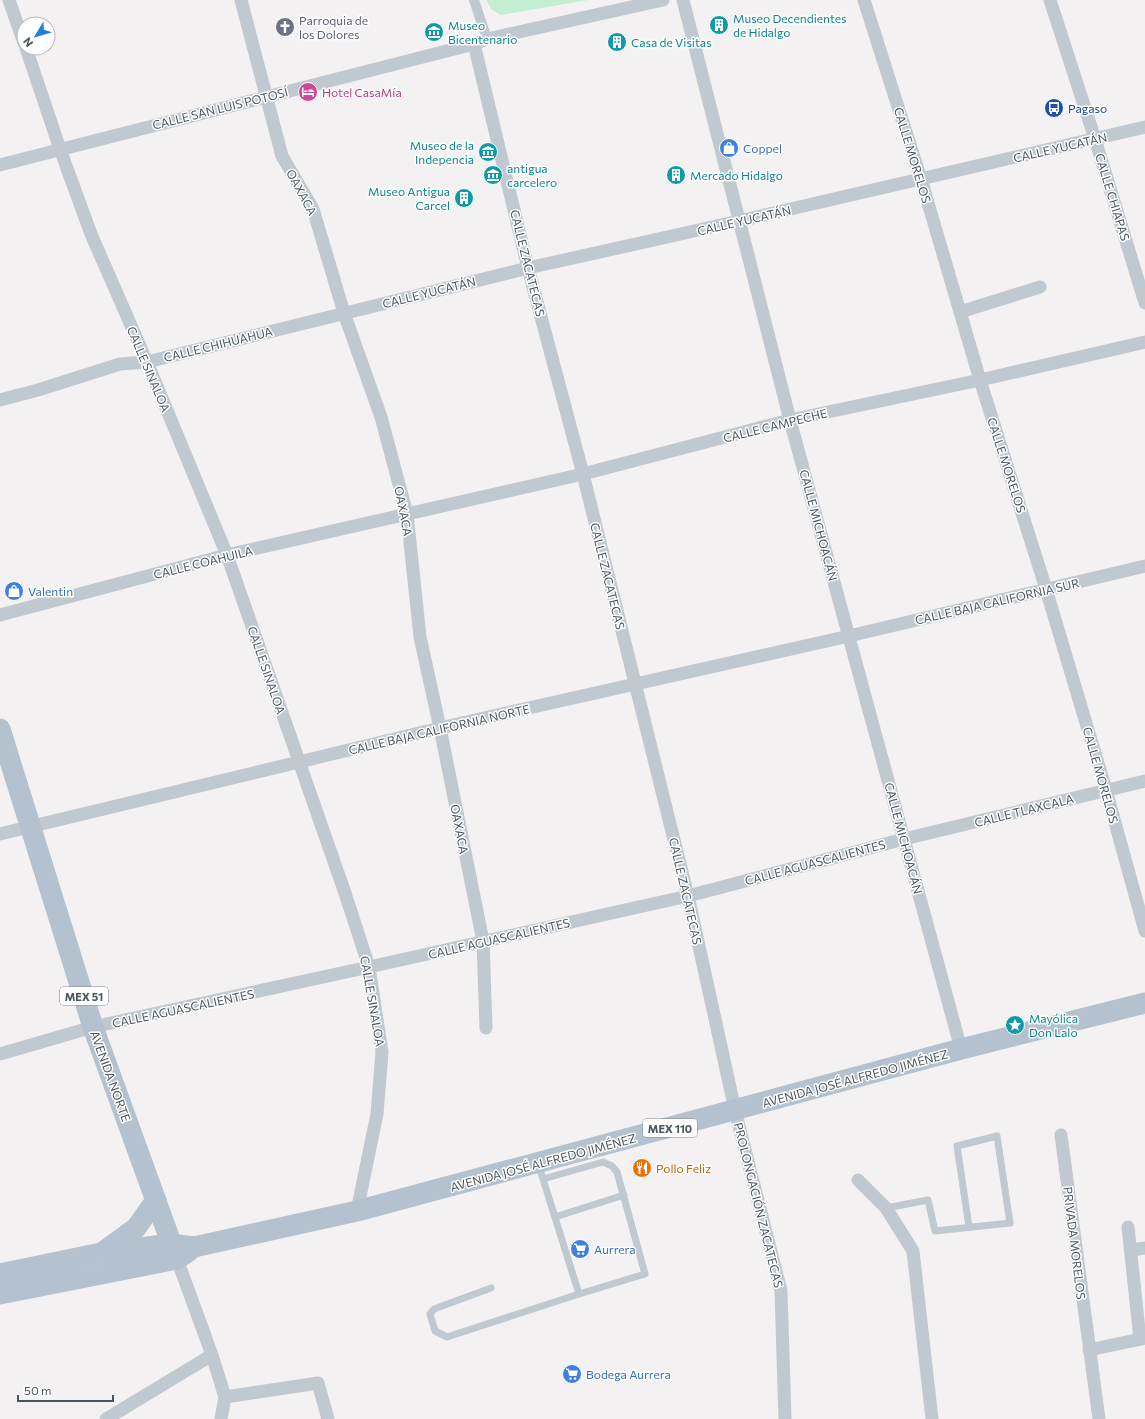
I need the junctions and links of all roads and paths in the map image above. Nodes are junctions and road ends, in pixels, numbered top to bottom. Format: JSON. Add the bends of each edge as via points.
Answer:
{"nodes":[{"id":1,"x":9,"y":0,"type":"edge"},
{"id":2,"x":241,"y":0,"type":"edge"},
{"id":3,"x":474,"y":0,"type":"edge"},
{"id":4,"x":663,"y":0,"type":"edge"},
{"id":5,"x":683,"y":0,"type":"edge"},
{"id":6,"x":864,"y":0,"type":"edge"},
{"id":7,"x":1050,"y":0,"type":"edge"},
{"id":8,"x":16,"y":20,"type":"edge"},
{"id":9,"x":487,"y":40,"type":"junction"},
{"id":10,"x":474,"y":44,"type":"junction"},
{"id":11,"x":29,"y":56,"type":"edge"},
{"id":12,"x":266,"y":97,"type":"junction"},
{"id":13,"x":1145,"y":127,"type":"edge"},
{"id":14,"x":1095,"y":139,"type":"junction"},
{"id":15,"x":60,"y":149,"type":"junction"},
{"id":16,"x":0,"y":165,"type":"edge"},
{"id":17,"x":921,"y":179,"type":"junction"},
{"id":18,"x":739,"y":221,"type":"junction"},
{"id":19,"x":528,"y":268,"type":"junction"},
{"id":20,"x":1040,"y":287,"type":"dead end"},
{"id":21,"x":1145,"y":302,"type":"edge"},
{"id":22,"x":960,"y":312,"type":"junction"},
{"id":23,"x":344,"y":313,"type":"junction"},
{"id":24,"x":1145,"y":342,"type":"edge"},
{"id":25,"x":147,"y":362,"type":"junction"},
{"id":26,"x":980,"y":380,"type":"junction"},
{"id":27,"x":0,"y":400,"type":"edge"},
{"id":28,"x":790,"y":420,"type":"junction"},
{"id":29,"x":583,"y":474,"type":"junction"},
{"id":30,"x":407,"y":514,"type":"junction"},
{"id":31,"x":227,"y":555,"type":"junction"},
{"id":32,"x":1145,"y":566,"type":"edge"},
{"id":33,"x":1046,"y":588,"type":"junction"},
{"id":34,"x":0,"y":615,"type":"edge"},
{"id":35,"x":849,"y":636,"type":"junction"},
{"id":36,"x":635,"y":684,"type":"junction"},
{"id":37,"x":440,"y":728,"type":"junction"},
{"id":38,"x":0,"y":729,"type":"edge"},
{"id":39,"x":299,"y":762,"type":"junction"},
{"id":40,"x":1145,"y":781,"type":"edge"},
{"id":41,"x":1106,"y":790,"type":"junction"},
{"id":42,"x":31,"y":826,"type":"junction"},
{"id":43,"x":0,"y":834,"type":"edge"},
{"id":44,"x":904,"y":839,"type":"junction"},
{"id":45,"x":688,"y":896,"type":"junction"},
{"id":46,"x":1145,"y":931,"type":"edge"},
{"id":47,"x":483,"y":941,"type":"junction"},
{"id":48,"x":369,"y":967,"type":"junction"},
{"id":49,"x":1145,"y":1003,"type":"edge"},
{"id":50,"x":93,"y":1027,"type":"junction"},
{"id":51,"x":486,"y":1028,"type":"dead end"},
{"id":52,"x":961,"y":1049,"type":"junction"},
{"id":53,"x":0,"y":1054,"type":"edge"},
{"id":54,"x":735,"y":1110,"type":"junction"},
{"id":55,"x":1061,"y":1135,"type":"dead end"},
{"id":56,"x":541,"y":1171,"type":"junction"},
{"id":57,"x":858,"y":1180,"type":"dead end"},
{"id":58,"x":624,"y":1195,"type":"junction"},
{"id":59,"x":156,"y":1200,"type":"junction"},
{"id":60,"x":886,"y":1208,"type":"junction"},
{"id":61,"x":357,"y":1211,"type":"junction"},
{"id":62,"x":555,"y":1217,"type":"junction"},
{"id":63,"x":969,"y":1227,"type":"junction"},
{"id":64,"x":1128,"y":1227,"type":"dead end"},
{"id":65,"x":1145,"y":1248,"type":"edge"},
{"id":66,"x":1131,"y":1250,"type":"junction"},
{"id":67,"x":174,"y":1251,"type":"junction"},
{"id":68,"x":101,"y":1253,"type":"junction"},
{"id":69,"x":0,"y":1274,"type":"edge"},
{"id":70,"x":491,"y":1288,"type":"dead end"},
{"id":71,"x":0,"y":1294,"type":"edge"},
{"id":72,"x":579,"y":1294,"type":"junction"},
{"id":73,"x":1143,"y":1339,"type":"edge"},
{"id":74,"x":1089,"y":1350,"type":"junction"},
{"id":75,"x":212,"y":1355,"type":"junction"},
{"id":76,"x":225,"y":1397,"type":"junction"},
{"id":77,"x":106,"y":1419,"type":"edge"},
{"id":78,"x":221,"y":1419,"type":"edge"},
{"id":79,"x":328,"y":1419,"type":"edge"},
{"id":80,"x":785,"y":1419,"type":"edge"},
{"id":81,"x":932,"y":1419,"type":"edge"},
{"id":82,"x":1099,"y":1419,"type":"edge"}],
"edges":[{"from":1,"to":8,"type":"street"},
{"from":2,"to":12,"type":"street","name":"OAXACA"},
{"from":3,"to":9,"type":"street"},
{"from":4,"to":9,"type":"street","name":"CALLE SAN LUIS POTOSÍ"},
{"from":5,"to":18,"type":"street","name":"CALLE MICHOACÁN"},
{"from":6,"to":17,"type":"street","name":"CALLE MORELOS"},
{"from":7,"to":14,"type":"street","name":"CALLE CHIAPAS"},
{"from":9,"to":10,"type":"street","name":"CALLE SAN LUIS POTOSÍ"},
{"from":10,"to":12,"type":"street","name":"CALLE SAN LUIS POTOSÍ"},
{"from":10,"to":19,"type":"street","name":"CALLE ZACATECAS"},
{"from":11,"to":15,"type":"street","name":"CALLE SINALOA"},
{"from":12,"to":15,"type":"street","name":"CALLE SAN LUIS POTOSÍ"},
{"from":12,"to":23,"type":"street","name":"OAXACA","via":[[282,156],[313,209]]},
{"from":13,"to":14,"type":"street","name":"CALLE YUCATÁN"},
{"from":14,"to":17,"type":"street","name":"CALLE YUCATÁN"},
{"from":14,"to":21,"type":"street","name":"CALLE CHIAPAS"},
{"from":15,"to":16,"type":"street","name":"CALLE SAN LUIS POTOSÍ"},
{"from":15,"to":25,"type":"street","name":"CALLE SINALOA","via":[[92,234]]},
{"from":17,"to":18,"type":"street","name":"CALLE YUCATÁN"},
{"from":17,"to":22,"type":"street","name":"CALLE MORELOS"},
{"from":18,"to":19,"type":"street","name":"CALLE YUCATÁN"},
{"from":18,"to":28,"type":"street","name":"CALLE MICHOACÁN"},
{"from":19,"to":23,"type":"street","name":"CALLE YUCATÁN"},
{"from":19,"to":29,"type":"street","name":"CALLE ZACATECAS"},
{"from":20,"to":22,"type":"street"},
{"from":22,"to":26,"type":"street","name":"CALLE MORELOS"},
{"from":23,"to":25,"type":"street","name":"CALLE CHIHUAHUA"},
{"from":23,"to":30,"type":"street","name":"OAXACA","via":[[381,417]]},
{"from":24,"to":26,"type":"street","name":"CALLE CAMPECHE"},
{"from":25,"to":27,"type":"street","name":"CALLE CHIHUAHUA","via":[[120,364]]},
{"from":25,"to":31,"type":"street","name":"CALLE SINALOA"},
{"from":26,"to":28,"type":"street","name":"CALLE CAMPECHE"},
{"from":26,"to":33,"type":"street","name":"CALLE MORELOS"},
{"from":28,"to":29,"type":"street","name":"CALLE CAMPECHE"},
{"from":28,"to":35,"type":"street","name":"CALLE MICHOACÁN"},
{"from":29,"to":30,"type":"street","name":"CALLE CAMPECHE"},
{"from":29,"to":36,"type":"street","name":"CALLE ZACATECAS"},
{"from":30,"to":31,"type":"street","name":"CALLE COAHUILA"},
{"from":30,"to":37,"type":"street","name":"OAXACA","via":[[420,637]]},
{"from":31,"to":34,"type":"street","name":"CALLE COAHUILA"},
{"from":31,"to":39,"type":"street","name":"CALLE SINALOA"},
{"from":32,"to":33,"type":"street","name":"CALLE BAJA CALIFORNIA SUR"},
{"from":33,"to":35,"type":"street","name":"CALLE BAJA CALIFORNIA SUR"},
{"from":33,"to":41,"type":"street","name":"CALLE MORELOS"},
{"from":35,"to":36,"type":"street","name":"CALLE BAJA CALIFORNIA NORTE"},
{"from":35,"to":44,"type":"street","name":"CALLE MICHOACÁN"},
{"from":36,"to":37,"type":"street","name":"CALLE BAJA CALIFORNIA NORTE"},
{"from":36,"to":45,"type":"street","name":"CALLE ZACATECAS"},
{"from":37,"to":39,"type":"street","name":"CALLE BAJA CALIFORNIA NORTE"},
{"from":37,"to":47,"type":"street","name":"OAXACA"},
{"from":38,"to":42,"type":"main road","name":"AVENIDA NORTE","number":"MEX 51"},
{"from":39,"to":42,"type":"street","name":"CALLE BAJA CALIFORNIA NORTE"},
{"from":39,"to":48,"type":"street","name":"CALLE SINALOA"},
{"from":40,"to":41,"type":"street","name":"CALLE TLAXCALA"},
{"from":41,"to":44,"type":"street","name":"CALLE TLAXCALA"},
{"from":41,"to":46,"type":"street","name":"CALLE MORELOS"},
{"from":42,"to":43,"type":"street","name":"CALLE BAJA CALIFORNIA NORTE"},
{"from":42,"to":50,"type":"main road","name":"AVENIDA NORTE","number":"MEX 51"},
{"from":44,"to":45,"type":"street","name":"CALLE AGUASCALIENTES"},
{"from":44,"to":52,"type":"street","name":"CALLE MICHOACÁN"},
{"from":45,"to":47,"type":"street","name":"CALLE AGUASCALIENTES"},
{"from":45,"to":54,"type":"street","name":"CALLE ZACATECAS"},
{"from":47,"to":48,"type":"street","name":"CALLE AGUASCALIENTES"},
{"from":47,"to":51,"type":"street","name":"OAXACA"},
{"from":48,"to":50,"type":"street","name":"CALLE AGUASCALIENTES"},
{"from":48,"to":61,"type":"street","name":"CALLE SINALOA","via":[[382,1052],[377,1114]]},
{"from":49,"to":52,"type":"main road","name":"AVENIDA JOSÉ ALFREDO JIMÉNEZ","number":"MEX 110"},
{"from":50,"to":53,"type":"street","name":"CALLE AGUASCALIENTES"},
{"from":50,"to":59,"type":"main road","name":"AVENIDA NORTE","number":"MEX 51"},
{"from":52,"to":54,"type":"main road","name":"AVENIDA JOSÉ ALFREDO JIMÉNEZ","number":"MEX 110"},
{"from":54,"to":56,"type":"main road","name":"AVENIDA JOSÉ ALFREDO JIMÉNEZ","number":"MEX 110"},
{"from":54,"to":80,"type":"street","name":"PROLONGACIÓN ZACATECAS","via":[[781,1291]]},
{"from":55,"to":74,"type":"street","name":"PRIVADA MORELOS"},
{"from":56,"to":58,"type":"lane","via":[[603,1162],[617,1172]]},
{"from":56,"to":61,"type":"main road","name":"AVENIDA JOSÉ ALFREDO JIMÉNEZ","number":"MEX 110"},
{"from":56,"to":62,"type":"lane"},
{"from":57,"to":60,"type":"street"},
{"from":58,"to":62,"type":"lane"},
{"from":58,"to":72,"type":"lane","via":[[645,1274]]},
{"from":59,"to":67,"type":"main road","name":"AVENIDA NORTE","number":"MEX 51"},
{"from":59,"to":68,"type":"main road","via":[[136,1228]]},
{"from":60,"to":63,"type":"lane","via":[[928,1200],[935,1231]]},
{"from":60,"to":81,"type":"street","via":[[913,1251]]},
{"from":61,"to":67,"type":"main road","name":"AVENIDA JOSÉ ALFREDO JIMÉNEZ","number":"MEX 110"},
{"from":62,"to":72,"type":"lane"},
{"from":63,"to":63,"type":"lane","via":[[1010,1223],[997,1136],[957,1146]]},
{"from":64,"to":66,"type":"street"},
{"from":65,"to":66,"type":"street"},
{"from":66,"to":73,"type":"street"},
{"from":67,"to":68,"type":"main road"},
{"from":67,"to":71,"type":"main road"},
{"from":67,"to":75,"type":"street","name":"AVENIDA NORTE"},
{"from":68,"to":69,"type":"main road"},
{"from":70,"to":72,"type":"lane","via":[[434,1309],[430,1314],[435,1331],[447,1337]]},
{"from":73,"to":74,"type":"street"},
{"from":74,"to":82,"type":"street","name":"PRIVADA MORELOS"},
{"from":75,"to":76,"type":"street","name":"AVENIDA NORTE"},
{"from":75,"to":77,"type":"street"},
{"from":76,"to":78,"type":"street","name":"AVENIDA NORTE"},
{"from":76,"to":79,"type":"street","via":[[318,1383]]}]}
